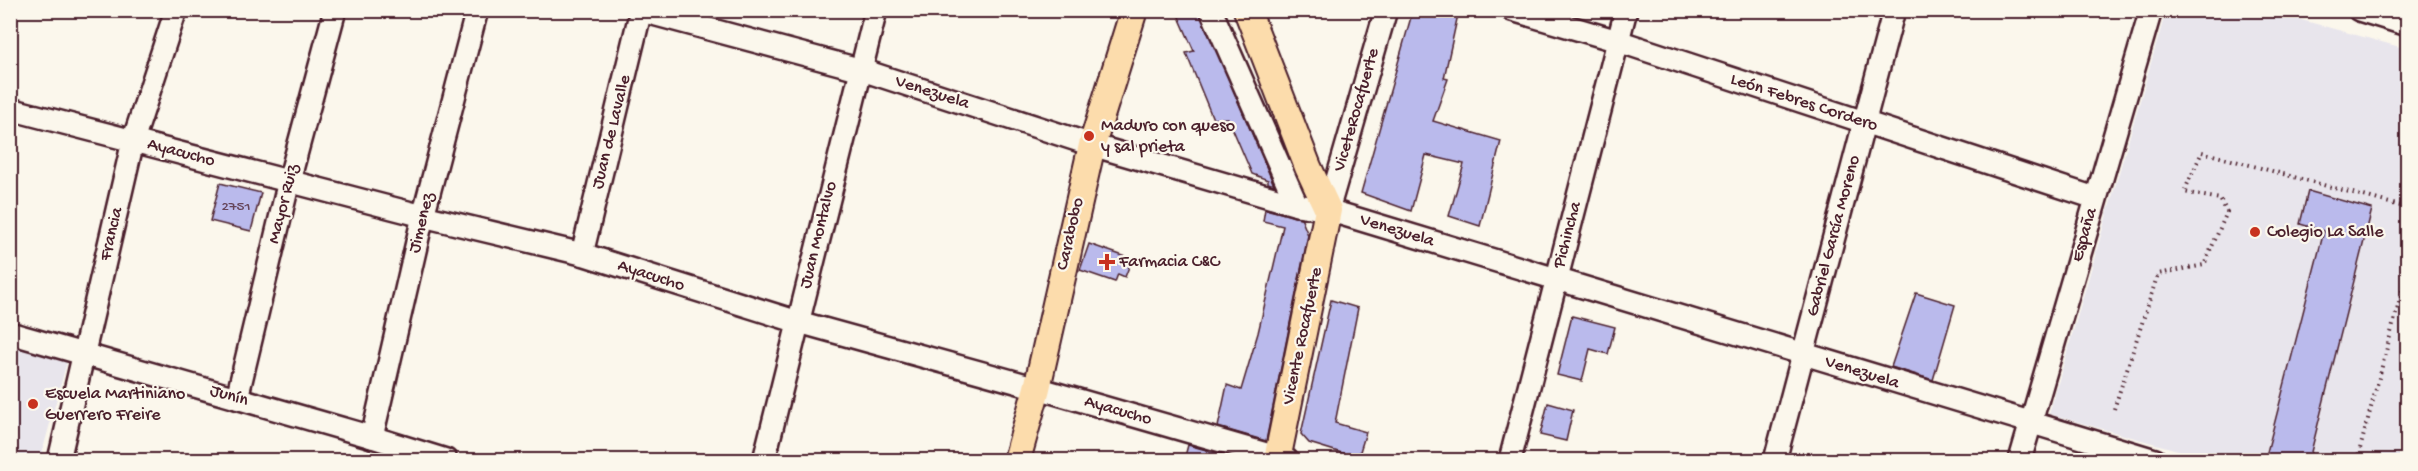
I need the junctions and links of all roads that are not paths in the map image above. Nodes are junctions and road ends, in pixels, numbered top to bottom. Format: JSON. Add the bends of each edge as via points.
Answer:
{"nodes":[{"id":1,"x":176,"y":10,"type":"edge"},
{"id":2,"x":336,"y":10,"type":"edge"},
{"id":3,"x":477,"y":10,"type":"edge"},
{"id":4,"x":876,"y":10,"type":"edge"},
{"id":5,"x":1134,"y":10,"type":"edge"},
{"id":6,"x":1211,"y":10,"type":"edge"},
{"id":7,"x":1386,"y":10,"type":"edge"},
{"id":8,"x":1512,"y":10,"type":"edge"},
{"id":9,"x":1626,"y":10,"type":"edge"},
{"id":10,"x":1894,"y":10,"type":"edge"},
{"id":11,"x":2151,"y":10,"type":"edge"},
{"id":12,"x":2360,"y":10,"type":"edge"},
{"id":13,"x":640,"y":11,"type":"edge"},
{"id":14,"x":1250,"y":12,"type":"edge"},
{"id":15,"x":2408,"y":25,"type":"edge"},
{"id":16,"x":1618,"y":41,"type":"junction"},
{"id":17,"x":862,"y":69,"type":"junction"},
{"id":18,"x":10,"y":109,"type":"edge"},
{"id":19,"x":1864,"y":123,"type":"junction"},
{"id":20,"x":133,"y":141,"type":"junction"},
{"id":21,"x":1092,"y":145,"type":"junction"},
{"id":22,"x":289,"y":181,"type":"junction"},
{"id":23,"x":2095,"y":198,"type":"junction"},
{"id":24,"x":1296,"y":205,"type":"junction"},
{"id":25,"x":1328,"y":210,"type":"junction"},
{"id":26,"x":423,"y":216,"type":"junction"},
{"id":27,"x":582,"y":254,"type":"junction"},
{"id":28,"x":1556,"y":279,"type":"junction"},
{"id":29,"x":797,"y":322,"type":"junction"},
{"id":30,"x":10,"y":333,"type":"edge"},
{"id":31,"x":85,"y":353,"type":"junction"},
{"id":32,"x":1803,"y":355,"type":"junction"},
{"id":33,"x":1037,"y":388,"type":"junction"},
{"id":34,"x":237,"y":398,"type":"junction"},
{"id":35,"x":2030,"y":423,"type":"junction"},
{"id":36,"x":372,"y":437,"type":"junction"},
{"id":37,"x":59,"y":460,"type":"edge"},
{"id":38,"x":446,"y":460,"type":"edge"},
{"id":39,"x":764,"y":460,"type":"edge"},
{"id":40,"x":1017,"y":460,"type":"edge"},
{"id":41,"x":1280,"y":460,"type":"edge"},
{"id":42,"x":1510,"y":460,"type":"edge"},
{"id":43,"x":1774,"y":460,"type":"edge"},
{"id":44,"x":2020,"y":460,"type":"edge"},
{"id":45,"x":2155,"y":460,"type":"edge"}],
"edges":[{"from":1,"to":20,"type":"street","name":"Francia"},
{"from":2,"to":22,"type":"street","name":"Mayor Ruiz"},
{"from":3,"to":26,"type":"street","name":"Jimenez"},
{"from":4,"to":17,"type":"street","name":"Juan Montalvo"},
{"from":5,"to":21,"type":"main road","name":"Carabobo"},
{"from":6,"to":24,"type":"street"},
{"from":7,"to":25,"type":"street","name":"ViceteRocafuerte"},
{"from":8,"to":16,"type":"street","name":"León Febres Cordero"},
{"from":9,"to":16,"type":"street","name":"Pichincha"},
{"from":10,"to":19,"type":"street","name":"Gabriel García Moreno"},
{"from":11,"to":23,"type":"street","name":"España"},
{"from":12,"to":15,"type":"street"},
{"from":13,"to":17,"type":"street","name":"Venezuela"},
{"from":13,"to":27,"type":"street","name":"Juan de Lavalle"},
{"from":14,"to":25,"type":"main road"},
{"from":16,"to":19,"type":"street","name":"León Febres Cordero"},
{"from":16,"to":28,"type":"street","name":"Pichincha"},
{"from":17,"to":21,"type":"street","name":"Venezuela"},
{"from":17,"to":29,"type":"street","name":"Juan Montalvo"},
{"from":18,"to":20,"type":"street","name":"Ayacucho"},
{"from":19,"to":23,"type":"street","name":"León Febres Cordero"},
{"from":19,"to":32,"type":"street","name":"Gabriel García Moreno"},
{"from":20,"to":22,"type":"street","name":"Ayacucho"},
{"from":20,"to":31,"type":"street","name":"Francia"},
{"from":21,"to":24,"type":"street","name":"Venezuela"},
{"from":21,"to":33,"type":"main road","name":"Carabobo"},
{"from":22,"to":26,"type":"street","name":"Ayacucho"},
{"from":22,"to":34,"type":"street","name":"Mayor Ruiz"},
{"from":23,"to":35,"type":"street","name":"España"},
{"from":24,"to":25,"type":"street","name":"Venezuela"},
{"from":25,"to":28,"type":"street","name":"Venezuela"},
{"from":25,"to":41,"type":"main road","name":"Vicente Rocafuerte"},
{"from":26,"to":27,"type":"street","name":"Ayacucho"},
{"from":26,"to":36,"type":"street","name":"Jimenez"},
{"from":27,"to":29,"type":"street","name":"Ayacucho"},
{"from":28,"to":32,"type":"street","name":"Venezuela"},
{"from":28,"to":42,"type":"street","name":"Pichincha"},
{"from":29,"to":33,"type":"street","name":"Ayacucho"},
{"from":29,"to":39,"type":"street","name":"Juan Montalvo"},
{"from":30,"to":31,"type":"street","name":"Junín"},
{"from":31,"to":34,"type":"street","name":"Junín"},
{"from":31,"to":37,"type":"street","name":"Francia"},
{"from":32,"to":35,"type":"street","name":"Venezuela"},
{"from":32,"to":43,"type":"street","name":"Gabriel García Moreno"},
{"from":33,"to":40,"type":"main road","name":"Carabobo"},
{"from":33,"to":41,"type":"street","name":"Ayacucho"},
{"from":34,"to":36,"type":"street","name":"Junín"},
{"from":35,"to":44,"type":"street","name":"España"},
{"from":35,"to":45,"type":"street","name":"Venezuela"},
{"from":36,"to":38,"type":"street","name":"Junín"}]}
